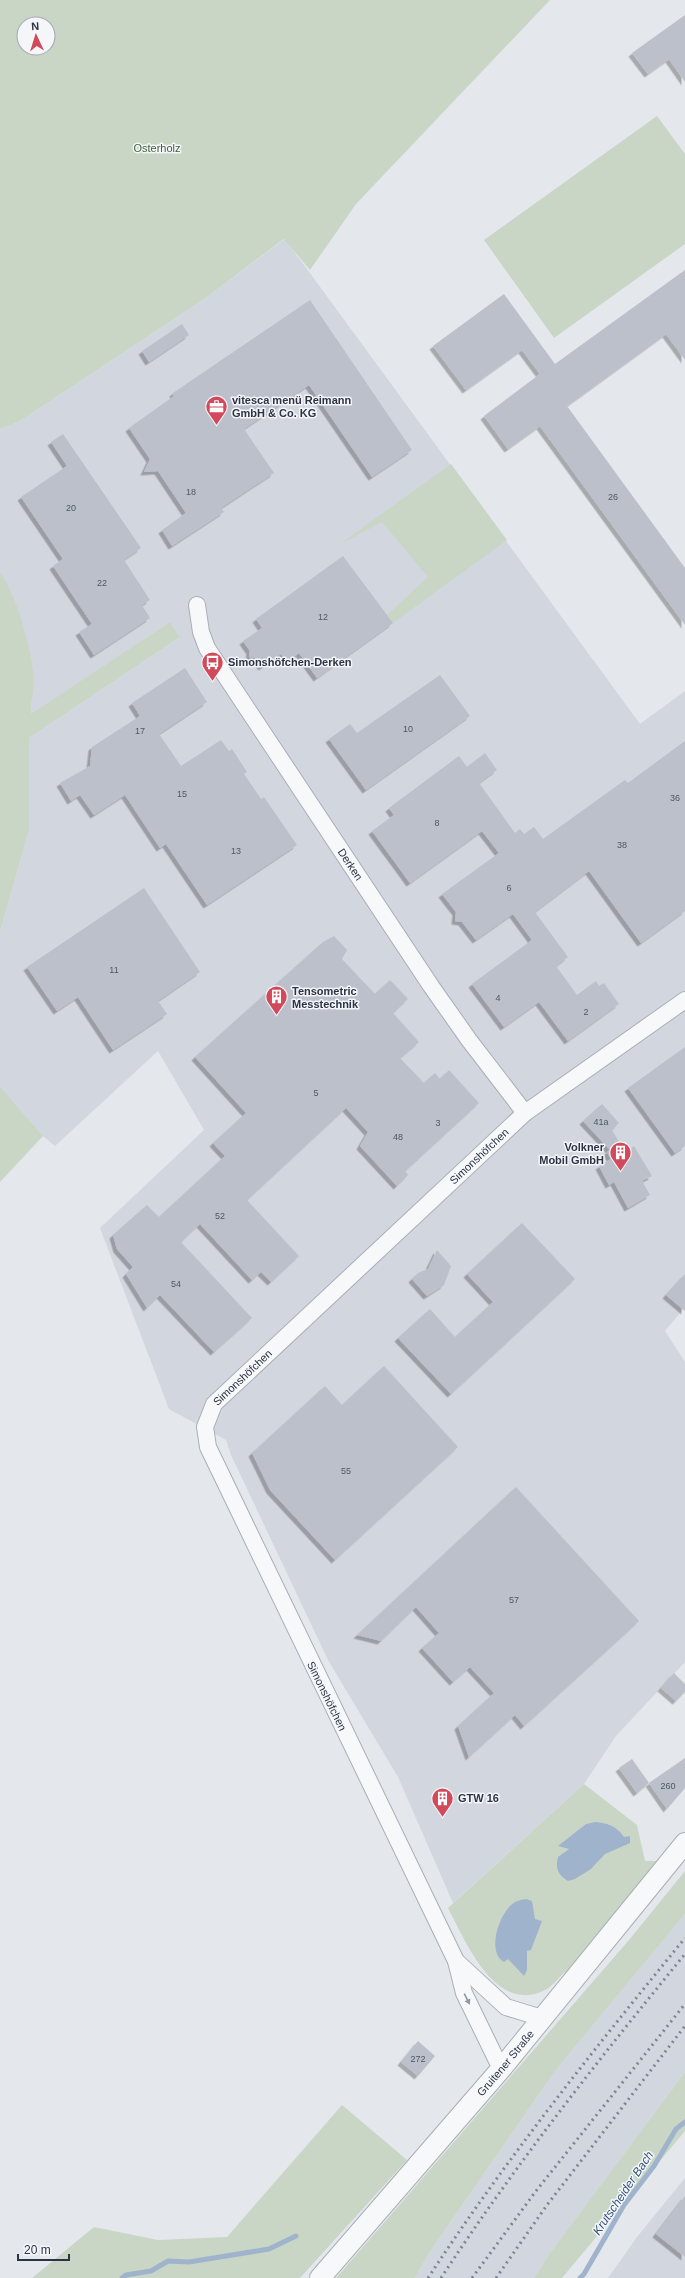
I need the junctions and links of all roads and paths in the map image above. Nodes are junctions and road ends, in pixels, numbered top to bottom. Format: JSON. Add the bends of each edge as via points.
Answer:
{"nodes":[{"id":1,"x":197,"y":606,"type":"dead end"},
{"id":2,"x":685,"y":1000,"type":"edge"},
{"id":3,"x":525,"y":1113,"type":"junction"},
{"id":4,"x":685,"y":1843,"type":"edge"},
{"id":5,"x":456,"y":1961,"type":"junction"},
{"id":6,"x":542,"y":2018,"type":"junction"},
{"id":7,"x":501,"y":2068,"type":"junction"},
{"id":8,"x":320,"y":2278,"type":"edge"}],
"edges":[{"from":1,"to":3,"type":"street","name":"Derken","via":[[201,632],[207,648],[434,991]]},
{"from":2,"to":3,"type":"street","name":"Simonshöfchen"},
{"from":3,"to":5,"type":"street","name":"Simonshöfchen","via":[[214,1404],[205,1427],[208,1447]]},
{"from":4,"to":6,"type":"street","name":"Gruitener Straße"},
{"from":5,"to":6,"type":"street","name":"Simonshöfchen","via":[[506,2007]]},
{"from":5,"to":7,"type":"street","name":"Simonshöfchen","one_way":true,"via":[[464,1993]]},
{"from":6,"to":7,"type":"street","name":"Gruitener Straße"},
{"from":7,"to":8,"type":"street","name":"Gruitener Straße"}]}
